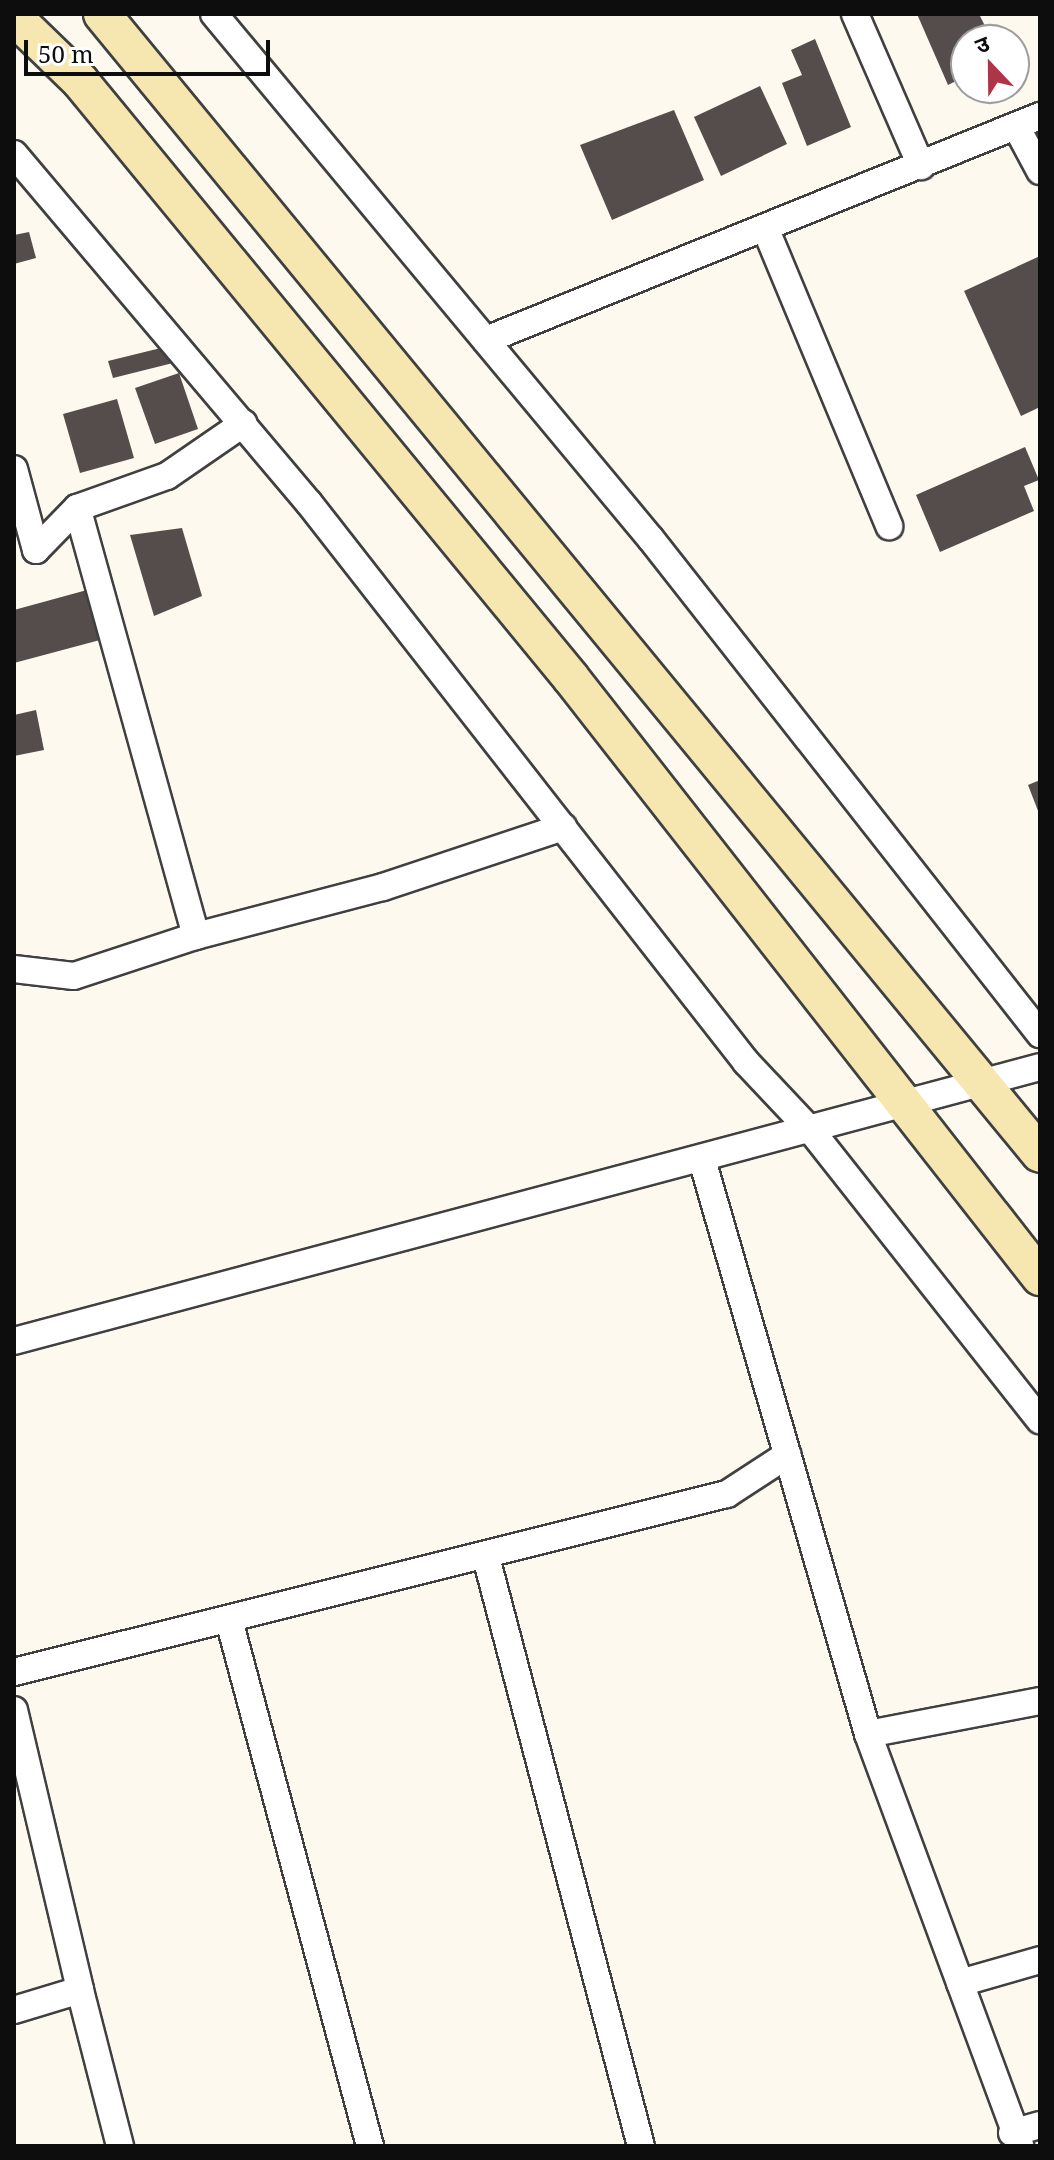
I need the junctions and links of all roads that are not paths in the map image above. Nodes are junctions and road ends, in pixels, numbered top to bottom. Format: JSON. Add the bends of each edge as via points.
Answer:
{"nodes":[{"id":1,"x":102,"y":14,"type":"edge"},
{"id":2,"x":214,"y":14,"type":"edge"},
{"id":3,"x":855,"y":14,"type":"edge"},
{"id":4,"x":14,"y":17,"type":"edge"},
{"id":5,"x":1028,"y":121,"type":"edge"},
{"id":6,"x":14,"y":154,"type":"edge"},
{"id":7,"x":921,"y":166,"type":"junction"},
{"id":8,"x":1040,"y":171,"type":"edge"},
{"id":9,"x":766,"y":230,"type":"junction"},
{"id":10,"x":486,"y":340,"type":"junction"},
{"id":11,"x":244,"y":423,"type":"junction"},
{"id":12,"x":14,"y":469,"type":"edge"},
{"id":13,"x":77,"y":508,"type":"junction"},
{"id":14,"x":889,"y":526,"type":"dead end"},
{"id":15,"x":25,"y":556,"type":"edge"},
{"id":16,"x":563,"y":827,"type":"junction"},
{"id":17,"x":196,"y":936,"type":"junction"},
{"id":18,"x":14,"y":969,"type":"edge"},
{"id":19,"x":1040,"y":1034,"type":"edge"},
{"id":20,"x":1040,"y":1067,"type":"edge"},
{"id":21,"x":986,"y":1086,"type":"junction"},
{"id":22,"x":903,"y":1109,"type":"junction"},
{"id":23,"x":813,"y":1133,"type":"junction"},
{"id":24,"x":1040,"y":1154,"type":"edge"},
{"id":25,"x":703,"y":1163,"type":"junction"},
{"id":26,"x":1040,"y":1277,"type":"edge"},
{"id":27,"x":14,"y":1341,"type":"edge"},
{"id":28,"x":1040,"y":1420,"type":"edge"},
{"id":29,"x":787,"y":1455,"type":"junction"},
{"id":30,"x":486,"y":1557,"type":"junction"},
{"id":31,"x":229,"y":1620,"type":"junction"},
{"id":32,"x":14,"y":1672,"type":"edge"},
{"id":33,"x":1040,"y":1701,"type":"edge"},
{"id":34,"x":14,"y":1710,"type":"edge"},
{"id":35,"x":868,"y":1734,"type":"junction"},
{"id":36,"x":1040,"y":1960,"type":"edge"},
{"id":37,"x":960,"y":1983,"type":"junction"},
{"id":38,"x":80,"y":1990,"type":"junction"},
{"id":39,"x":14,"y":2010,"type":"edge"},
{"id":40,"x":1040,"y":2125,"type":"edge"},
{"id":41,"x":1016,"y":2139,"type":"edge"},
{"id":42,"x":120,"y":2146,"type":"edge"},
{"id":43,"x":370,"y":2146,"type":"edge"},
{"id":44,"x":641,"y":2146,"type":"edge"}],
"edges":[{"from":1,"to":21,"type":"street"},
{"from":2,"to":10,"type":"street"},
{"from":3,"to":7,"type":"street"},
{"from":4,"to":22,"type":"street","via":[[80,81],[571,678]]},
{"from":5,"to":7,"type":"street"},
{"from":5,"to":8,"type":"street"},
{"from":6,"to":11,"type":"street"},
{"from":7,"to":9,"type":"street"},
{"from":9,"to":10,"type":"street"},
{"from":9,"to":14,"type":"street"},
{"from":10,"to":19,"type":"street"},
{"from":11,"to":13,"type":"street","via":[[167,476]]},
{"from":11,"to":16,"type":"street"},
{"from":12,"to":15,"type":"street"},
{"from":13,"to":15,"type":"street"},
{"from":13,"to":17,"type":"street"},
{"from":16,"to":17,"type":"street","via":[[383,887]]},
{"from":16,"to":23,"type":"street","via":[[746,1062]]},
{"from":17,"to":18,"type":"street","via":[[74,976]]},
{"from":20,"to":21,"type":"street"},
{"from":21,"to":22,"type":"street"},
{"from":21,"to":24,"type":"street"},
{"from":22,"to":23,"type":"street"},
{"from":22,"to":26,"type":"street"},
{"from":23,"to":25,"type":"street"},
{"from":23,"to":28,"type":"street"},
{"from":25,"to":27,"type":"street"},
{"from":25,"to":29,"type":"street"},
{"from":29,"to":30,"type":"street","via":[[727,1494]]},
{"from":29,"to":35,"type":"street"},
{"from":30,"to":31,"type":"street"},
{"from":30,"to":44,"type":"street"},
{"from":31,"to":32,"type":"street"},
{"from":31,"to":43,"type":"street"},
{"from":33,"to":35,"type":"street"},
{"from":34,"to":38,"type":"street"},
{"from":35,"to":37,"type":"street"},
{"from":36,"to":37,"type":"street"},
{"from":37,"to":41,"type":"street"},
{"from":38,"to":39,"type":"street"},
{"from":38,"to":42,"type":"street"},
{"from":40,"to":41,"type":"street"}]}
